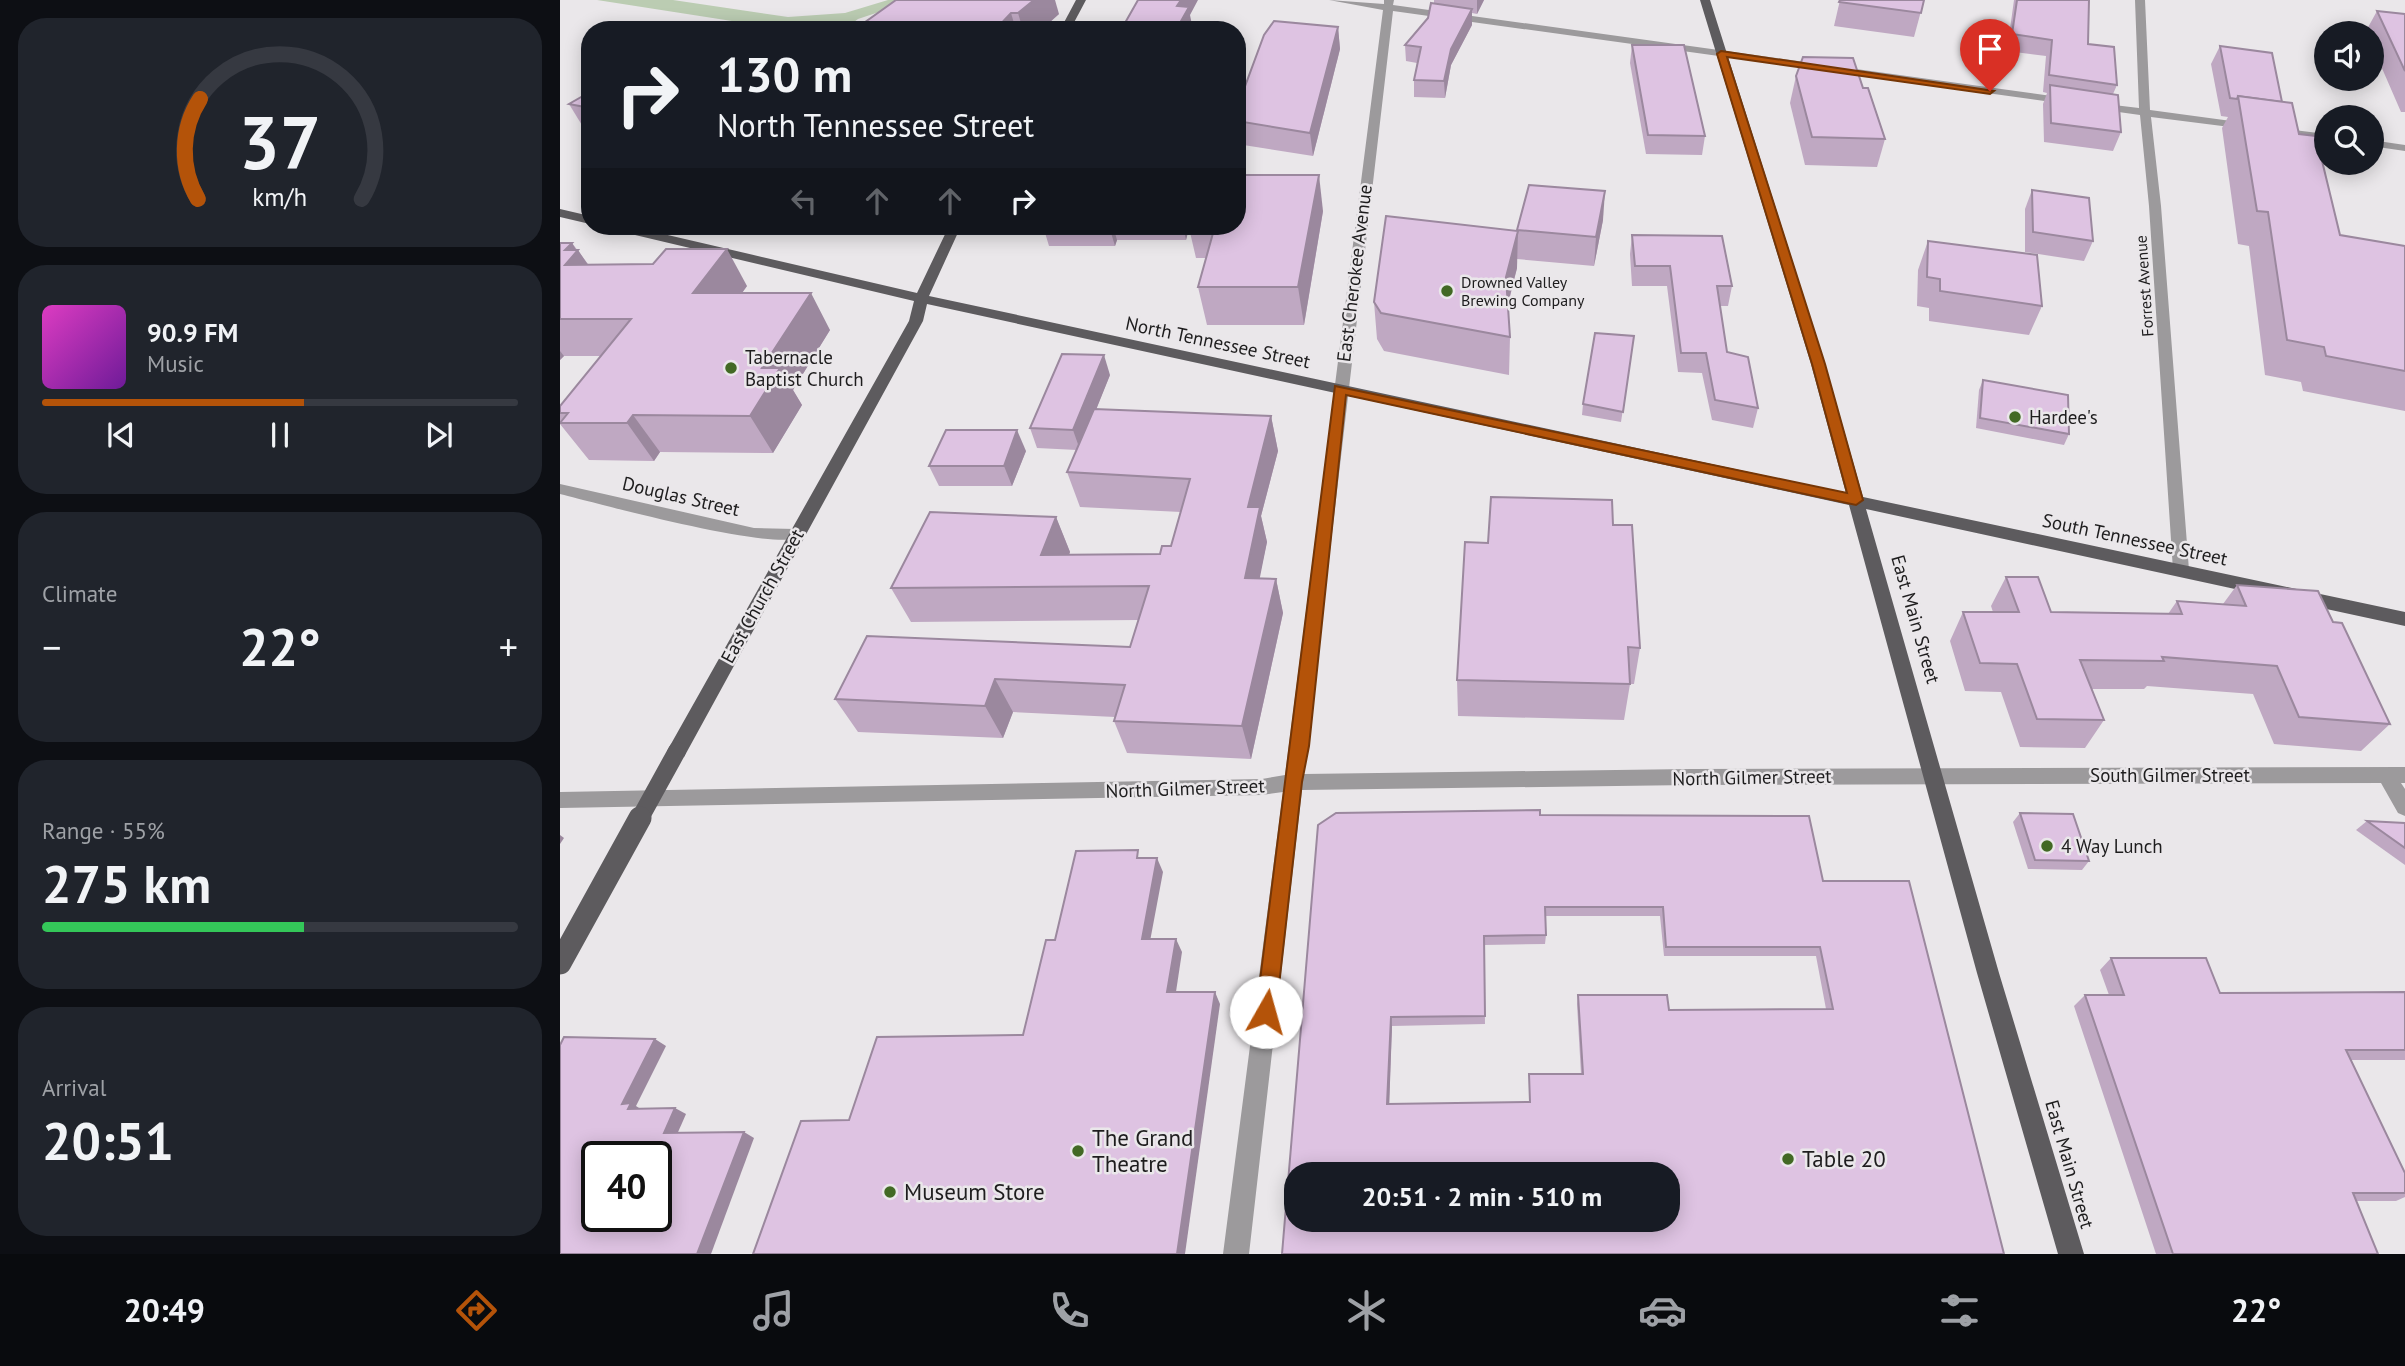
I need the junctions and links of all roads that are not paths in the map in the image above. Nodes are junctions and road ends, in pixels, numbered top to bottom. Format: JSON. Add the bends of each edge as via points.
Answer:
{"nodes":[{"id":1,"x":1082,"y":0,"type":"edge"},
{"id":2,"x":1334,"y":0,"type":"edge"},
{"id":3,"x":1705,"y":0,"type":"edge"},
{"id":4,"x":2140,"y":0,"type":"edge"},
{"id":5,"x":1389,"y":4,"type":"edge"},
{"id":6,"x":1070,"y":21,"type":"edge"},
{"id":7,"x":1721,"y":54,"type":"junction"},
{"id":8,"x":2077,"y":103,"type":"edge"},
{"id":9,"x":2090,"y":105,"type":"edge"},
{"id":10,"x":2145,"y":112,"type":"junction"},
{"id":11,"x":2314,"y":135,"type":"edge"},
{"id":12,"x":2384,"y":146,"type":"edge"},
{"id":13,"x":2405,"y":148,"type":"edge"},
{"id":14,"x":560,"y":213,"type":"edge"},
{"id":15,"x":581,"y":218,"type":"edge"},
{"id":16,"x":653,"y":235,"type":"edge"},
{"id":17,"x":951,"y":235,"type":"edge"},
{"id":18,"x":922,"y":297,"type":"junction"},
{"id":19,"x":1340,"y":389,"type":"junction"},
{"id":20,"x":560,"y":489,"type":"edge"},
{"id":21,"x":1856,"y":500,"type":"junction"},
{"id":22,"x":795,"y":535,"type":"junction"},
{"id":23,"x":2180,"y":570,"type":"junction"},
{"id":24,"x":2405,"y":619,"type":"edge"},
{"id":25,"x":1936,"y":775,"type":"junction"},
{"id":26,"x":2395,"y":775,"type":"edge"},
{"id":27,"x":1293,"y":782,"type":"junction"},
{"id":28,"x":640,"y":799,"type":"junction"},
{"id":29,"x":560,"y":800,"type":"edge"},
{"id":30,"x":2405,"y":807,"type":"edge"},
{"id":31,"x":560,"y":942,"type":"edge"},
{"id":32,"x":560,"y":963,"type":"edge"},
{"id":33,"x":1236,"y":1254,"type":"edge"},
{"id":34,"x":2071,"y":1254,"type":"edge"}],
"edges":[{"from":1,"to":6,"type":"main road"},
{"from":2,"to":5,"type":"street"},
{"from":3,"to":7,"type":"main road","name":"East Main Street"},
{"from":4,"to":10,"type":"street","name":"Forrest Avenue"},
{"from":5,"to":7,"type":"street"},
{"from":5,"to":19,"type":"street","name":"East Cherokee Avenue"},
{"from":7,"to":8,"type":"street"},
{"from":7,"to":21,"type":"main road","name":"East Main Street"},
{"from":9,"to":10,"type":"street"},
{"from":10,"to":11,"type":"street"},
{"from":10,"to":23,"type":"street","name":"Forrest Avenue"},
{"from":12,"to":13,"type":"street"},
{"from":14,"to":15,"type":"main road"},
{"from":16,"to":18,"type":"main road","name":"North Tennessee Street"},
{"from":17,"to":18,"type":"main road","name":"East Church Street"},
{"from":18,"to":19,"type":"main road","name":"North Tennessee Street"},
{"from":18,"to":22,"type":"main road","name":"East Church Street","via":[[916,321]]},
{"from":19,"to":21,"type":"main road","name":"North Tennessee Street"},
{"from":19,"to":27,"type":"street","name":"East Cherokee Avenue"},
{"from":20,"to":22,"type":"street","name":"Douglas Street","via":[[754,534]]},
{"from":21,"to":23,"type":"main road","name":"South Tennessee Street"},
{"from":21,"to":25,"type":"main road","name":"East Main Street"},
{"from":22,"to":32,"type":"main road","name":"East Church Street","bridge":true},
{"from":23,"to":24,"type":"main road","name":"South Tennessee Street"},
{"from":25,"to":26,"type":"street","name":"South Gilmer Street"},
{"from":25,"to":27,"type":"street","name":"North Gilmer Street"},
{"from":25,"to":34,"type":"main road","name":"East Main Street"},
{"from":26,"to":30,"type":"street"},
{"from":27,"to":28,"type":"street","name":"North Gilmer Street","via":[[1262,787]]},
{"from":27,"to":33,"type":"street","name":"East Cherokee Avenue"},
{"from":28,"to":29,"type":"street","name":"North Gilmer Street"},
{"from":28,"to":31,"type":"street"}]}
